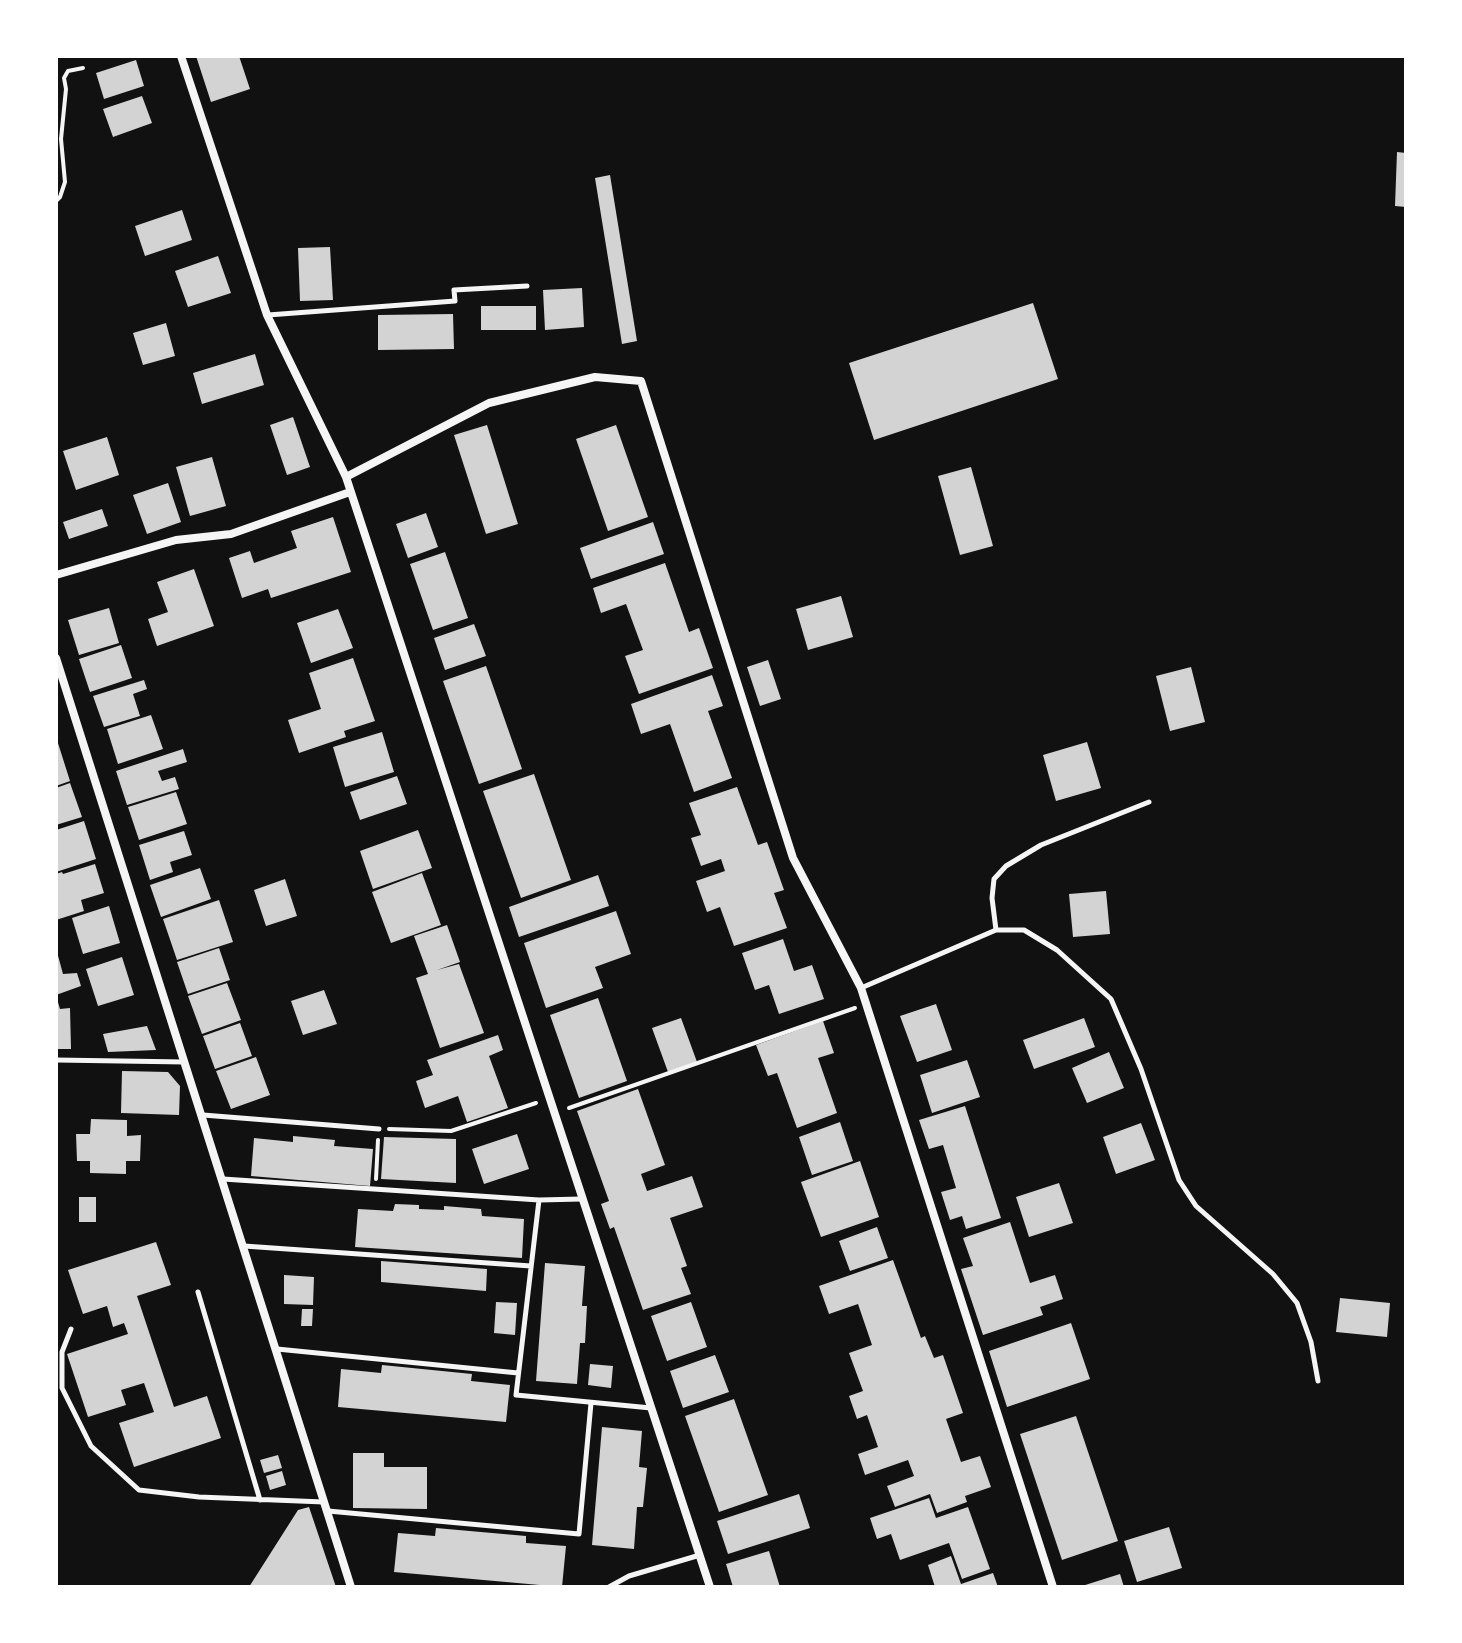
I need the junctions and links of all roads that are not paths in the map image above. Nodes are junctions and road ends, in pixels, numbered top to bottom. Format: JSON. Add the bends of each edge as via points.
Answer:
{"nodes":[{"id":1,"x":181,"y":56,"type":"edge"},
{"id":2,"x":527,"y":286,"type":"dead end"},
{"id":3,"x":267,"y":315,"type":"junction"},
{"id":4,"x":346,"y":477,"type":"junction"},
{"id":5,"x":350,"y":492,"type":"junction"},
{"id":6,"x":56,"y":575,"type":"edge"},
{"id":7,"x":56,"y":658,"type":"edge"},
{"id":8,"x":1149,"y":802,"type":"dead end"},
{"id":9,"x":996,"y":930,"type":"junction"},
{"id":10,"x":861,"y":988,"type":"junction"},
{"id":11,"x":56,"y":1060,"type":"edge"},
{"id":12,"x":186,"y":1062,"type":"junction"},
{"id":13,"x":203,"y":1115,"type":"junction"},
{"id":14,"x":379,"y":1129,"type":"road end"},
{"id":15,"x":223,"y":1179,"type":"junction"},
{"id":16,"x":584,"y":1199,"type":"junction"},
{"id":17,"x":539,"y":1200,"type":"junction"},
{"id":18,"x":244,"y":1246,"type":"junction"},
{"id":19,"x":531,"y":1266,"type":"junction"},
{"id":20,"x":198,"y":1292,"type":"dead end"},
{"id":21,"x":71,"y":1329,"type":"dead end"},
{"id":22,"x":277,"y":1349,"type":"junction"},
{"id":23,"x":518,"y":1373,"type":"junction"},
{"id":24,"x":1318,"y":1381,"type":"dead end"},
{"id":25,"x":591,"y":1403,"type":"junction"},
{"id":26,"x":652,"y":1408,"type":"junction"},
{"id":27,"x":260,"y":1500,"type":"junction"},
{"id":28,"x":326,"y":1506,"type":"junction"},
{"id":29,"x":700,"y":1555,"type":"junction"},
{"id":30,"x":351,"y":1587,"type":"edge"},
{"id":31,"x":609,"y":1587,"type":"edge"},
{"id":32,"x":710,"y":1587,"type":"edge"},
{"id":33,"x":1053,"y":1587,"type":"edge"}],
"edges":[{"from":1,"to":3,"type":"street"},
{"from":2,"to":3,"type":"lane","via":[[454,290],[455,301]]},
{"from":3,"to":4,"type":"street"},
{"from":4,"to":5,"type":"street"},
{"from":4,"to":10,"type":"street","via":[[489,403],[595,377],[641,381],[793,858]]},
{"from":5,"to":6,"type":"street","via":[[231,534],[176,540]]},
{"from":5,"to":16,"type":"street"},
{"from":7,"to":12,"type":"street"},
{"from":8,"to":9,"type":"lane","via":[[1041,845],[1006,866],[994,879]]},
{"from":9,"to":10,"type":"lane"},
{"from":9,"to":24,"type":"lane","via":[[1024,930],[1057,950],[1111,999],[1179,1180],[1196,1206],[1273,1274],[1297,1303]]},
{"from":10,"to":33,"type":"street"},
{"from":11,"to":12,"type":"lane"},
{"from":12,"to":13,"type":"street"},
{"from":13,"to":14,"type":"lane"},
{"from":13,"to":15,"type":"street"},
{"from":15,"to":17,"type":"lane"},
{"from":15,"to":18,"type":"street"},
{"from":16,"to":17,"type":"lane"},
{"from":16,"to":26,"type":"street"},
{"from":17,"to":19,"type":"lane"},
{"from":18,"to":19,"type":"lane"},
{"from":18,"to":22,"type":"street"},
{"from":19,"to":23,"type":"lane"},
{"from":20,"to":27,"type":"lane"},
{"from":21,"to":27,"type":"lane","via":[[62,1352],[62,1388],[91,1446],[139,1490]]},
{"from":22,"to":23,"type":"lane"},
{"from":22,"to":28,"type":"street"},
{"from":23,"to":25,"type":"lane","via":[[516,1395]]},
{"from":25,"to":26,"type":"lane"},
{"from":25,"to":28,"type":"lane","via":[[579,1534]]},
{"from":26,"to":29,"type":"street"},
{"from":27,"to":28,"type":"lane"},
{"from":28,"to":30,"type":"street"},
{"from":29,"to":31,"type":"lane"},
{"from":29,"to":32,"type":"street"}]}
